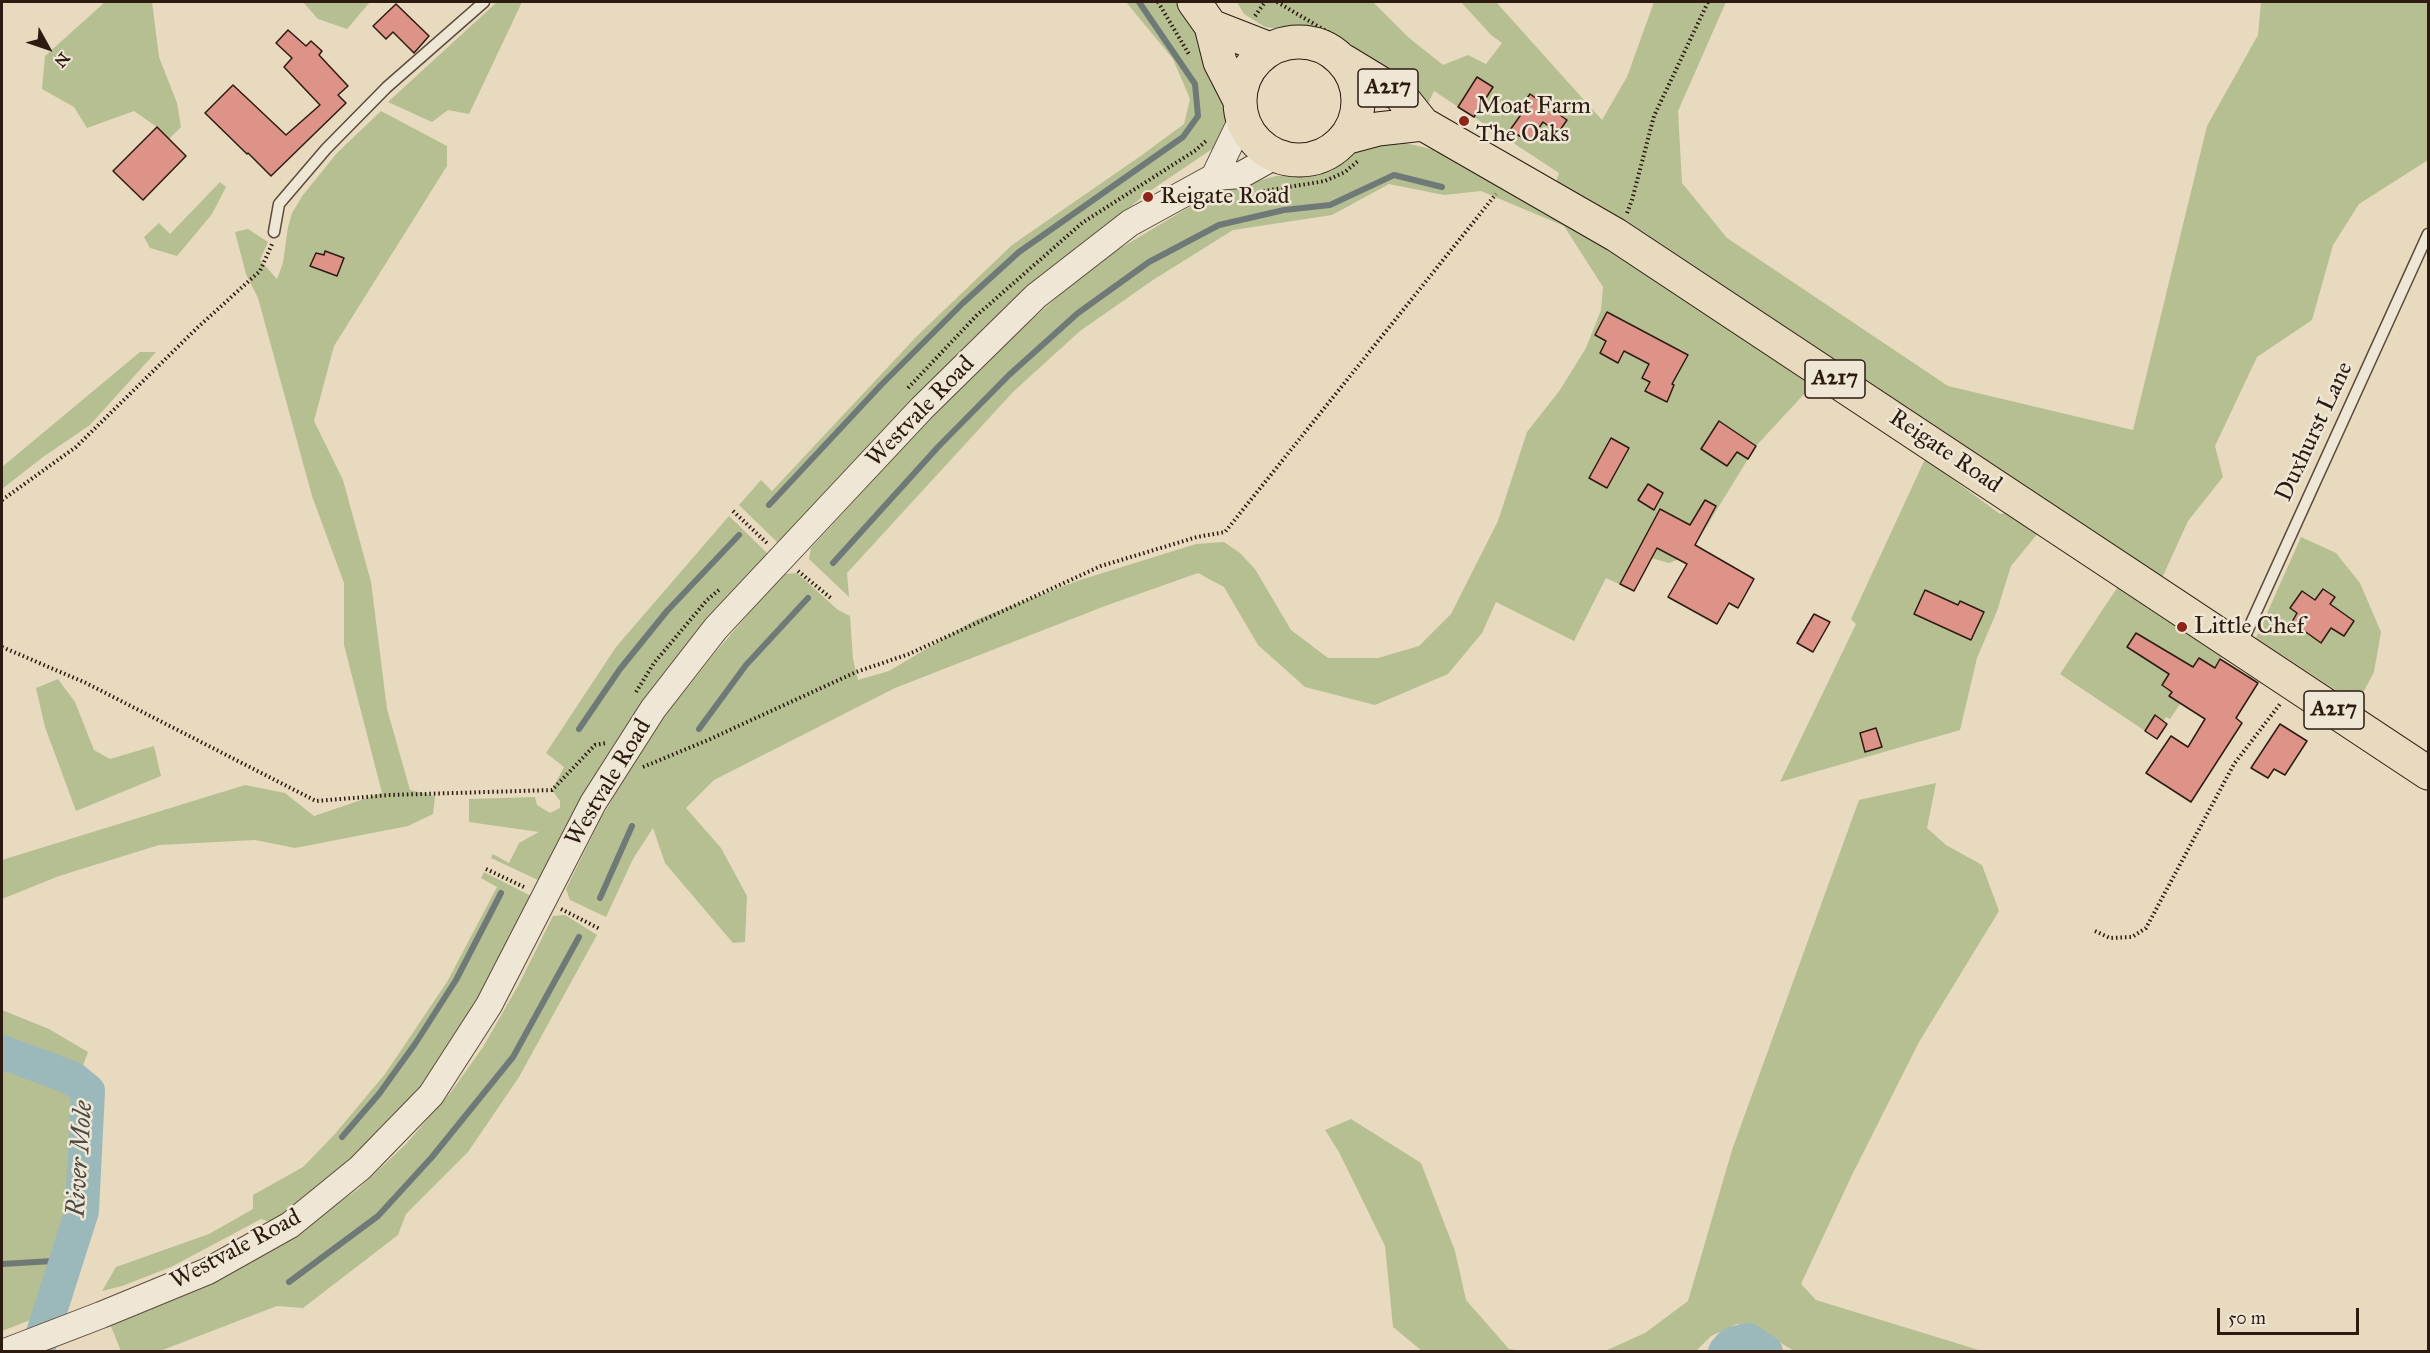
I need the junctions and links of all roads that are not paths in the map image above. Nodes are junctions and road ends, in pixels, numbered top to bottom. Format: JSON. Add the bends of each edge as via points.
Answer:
{"nodes":[{"id":1,"x":484,"y":2,"type":"edge"},
{"id":2,"x":1202,"y":14,"type":"edge"},
{"id":3,"x":1270,"y":49,"type":"junction"},
{"id":4,"x":1344,"y":61,"type":"junction"},
{"id":5,"x":1241,"y":109,"type":"junction"},
{"id":6,"x":1423,"y":124,"type":"junction"},
{"id":7,"x":1355,"y":146,"type":"junction"},
{"id":8,"x":1275,"y":156,"type":"junction"},
{"id":9,"x":1214,"y":177,"type":"junction"},
{"id":10,"x":274,"y":232,"type":"road end"},
{"id":11,"x":2428,"y":234,"type":"edge"},
{"id":12,"x":2240,"y":647,"type":"junction"},
{"id":13,"x":2428,"y":773,"type":"edge"},
{"id":14,"x":5,"y":1352,"type":"edge"}],
"edges":[{"from":1,"to":10,"type":"lane","via":[[387,87],[326,149],[279,204]]},
{"from":2,"to":3,"type":"main road"},
{"from":2,"to":5,"type":"main road"},
{"from":3,"to":4,"type":"main road","via":[[1289,42],[1310,42],[1329,49]]},
{"from":3,"to":5,"type":"main road","via":[[1254,62],[1244,79]]},
{"from":4,"to":6,"type":"main road","name":"Reigate Road","number":"A217","via":[[1400,95]]},
{"from":4,"to":7,"type":"main road","via":[[1355,79],[1359,98]]},
{"from":5,"to":8,"type":"main road","via":[[1250,135]]},
{"from":5,"to":9,"type":"street"},
{"from":6,"to":7,"type":"main road","number":"A217","via":[[1378,129]]},
{"from":6,"to":12,"type":"main road","name":"Reigate Road","number":"A217","via":[[1616,235]]},
{"from":7,"to":8,"type":"main road","via":[[1315,159],[1295,161]]},
{"from":8,"to":9,"type":"street","name":"Westvale Road","via":[[1241,175]]},
{"from":9,"to":14,"type":"street","name":"Westvale Road","via":[[1130,223],[1036,296],[983,346],[716,628],[653,709],[609,750],[593,803],[489,1005],[431,1095],[360,1168],[290,1225],[208,1271]]},
{"from":11,"to":12,"type":"lane","name":"Duxhurst Lane"},
{"from":12,"to":13,"type":"main road","name":"Reigate Road","number":"A217"}]}
